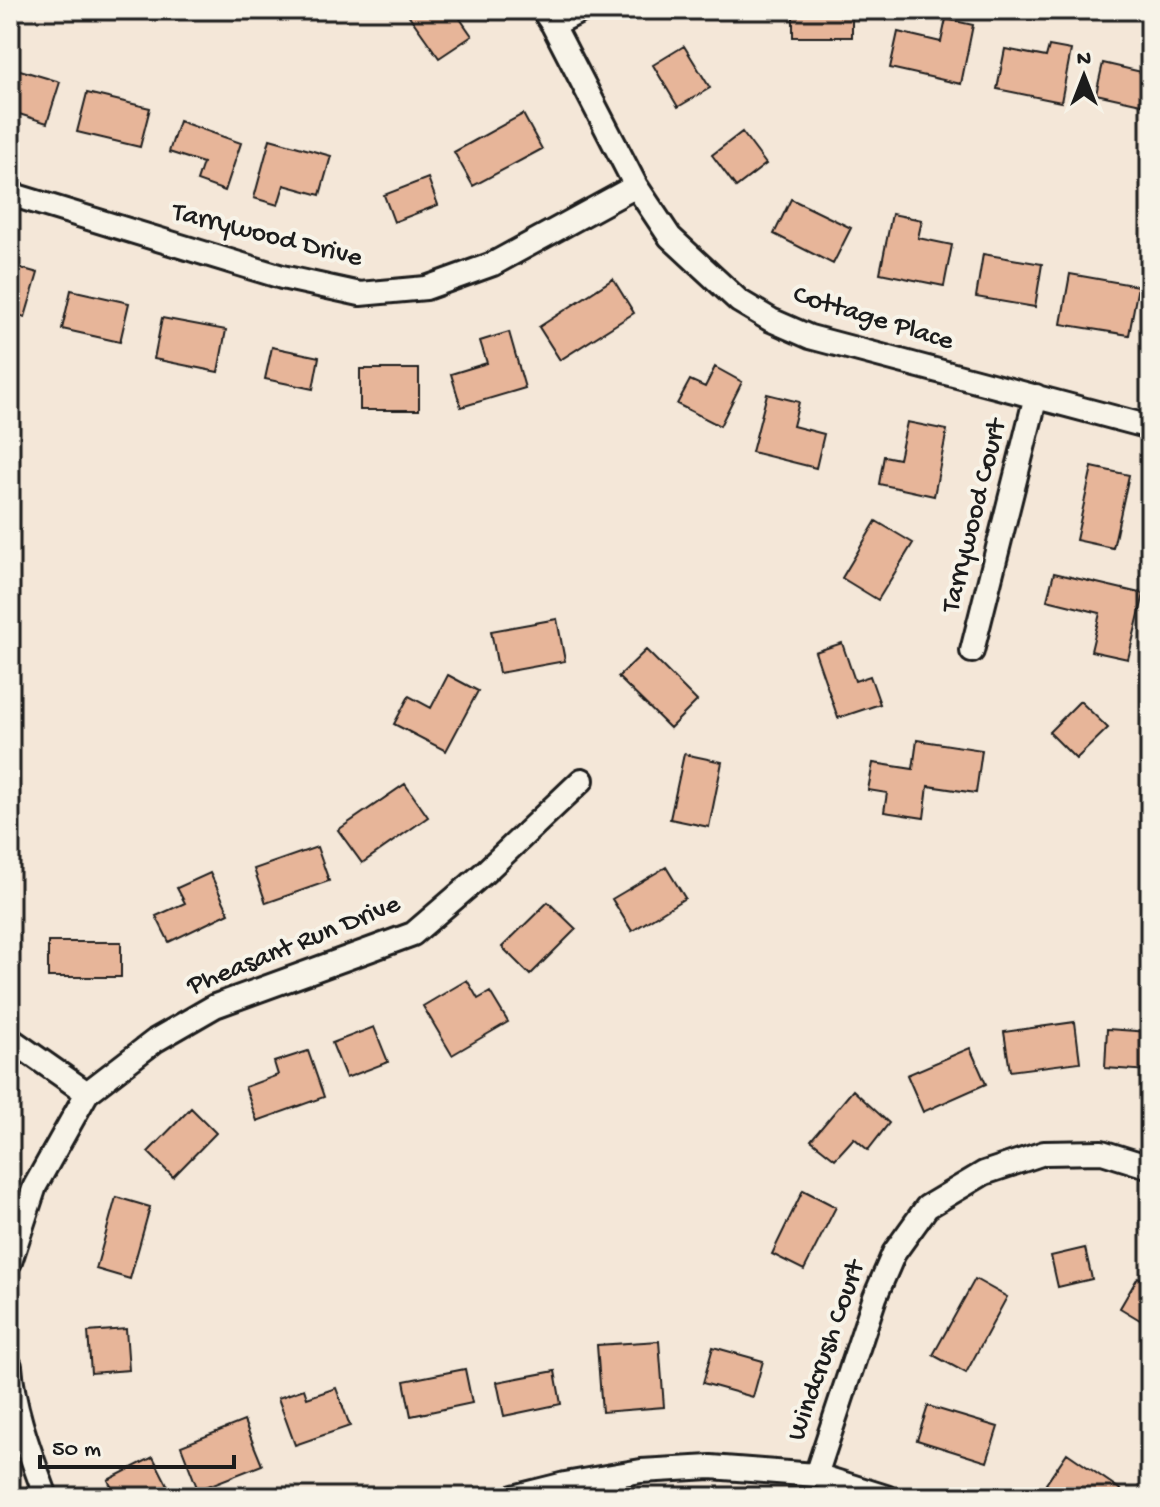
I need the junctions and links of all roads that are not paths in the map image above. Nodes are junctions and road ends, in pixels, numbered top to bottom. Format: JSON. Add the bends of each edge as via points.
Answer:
{"nodes":[{"id":1,"x":582,"y":10,"type":"edge"},
{"id":2,"x":548,"y":18,"type":"edge"},
{"id":3,"x":636,"y":186,"type":"junction"},
{"id":4,"x":10,"y":194,"type":"edge"},
{"id":5,"x":1036,"y":396,"type":"junction"},
{"id":6,"x":1150,"y":427,"type":"edge"},
{"id":7,"x":972,"y":651,"type":"dead end"},
{"id":8,"x":582,"y":780,"type":"dead end"},
{"id":9,"x":10,"y":1039,"type":"edge"},
{"id":10,"x":87,"y":1093,"type":"junction"},
{"id":11,"x":1150,"y":1167,"type":"edge"},
{"id":12,"x":10,"y":1262,"type":"edge"},
{"id":13,"x":10,"y":1366,"type":"edge"},
{"id":14,"x":816,"y":1475,"type":"junction"},
{"id":15,"x":46,"y":1497,"type":"edge"},
{"id":16,"x":513,"y":1497,"type":"edge"},
{"id":17,"x":886,"y":1497,"type":"edge"}],
"edges":[{"from":1,"to":2,"type":"street"},
{"from":2,"to":3,"type":"street","name":"Cottage Place"},
{"from":3,"to":4,"type":"street","name":"Tarrywood Drive","via":[[493,264],[426,288],[360,294],[282,277]]},
{"from":3,"to":5,"type":"street","name":"Cottage Place","via":[[670,237],[739,301],[771,320],[810,337]]},
{"from":5,"to":6,"type":"street","name":"Cottage Place"},
{"from":5,"to":7,"type":"street","name":"Tarrywood Court"},
{"from":8,"to":10,"type":"street","name":"Pheasant Run Drive","via":[[413,934],[215,1006],[156,1040]]},
{"from":9,"to":10,"type":"street"},
{"from":10,"to":12,"type":"street","name":"Pheasant Run Drive","via":[[35,1186]]},
{"from":11,"to":14,"type":"street","name":"Windcrush Court","via":[[1102,1152],[1044,1153],[984,1173],[927,1207],[894,1253],[875,1297]]},
{"from":13,"to":15,"type":"street","via":[[29,1452]]},
{"from":14,"to":16,"type":"street","via":[[711,1467],[641,1471]]},
{"from":14,"to":17,"type":"street"}]}
